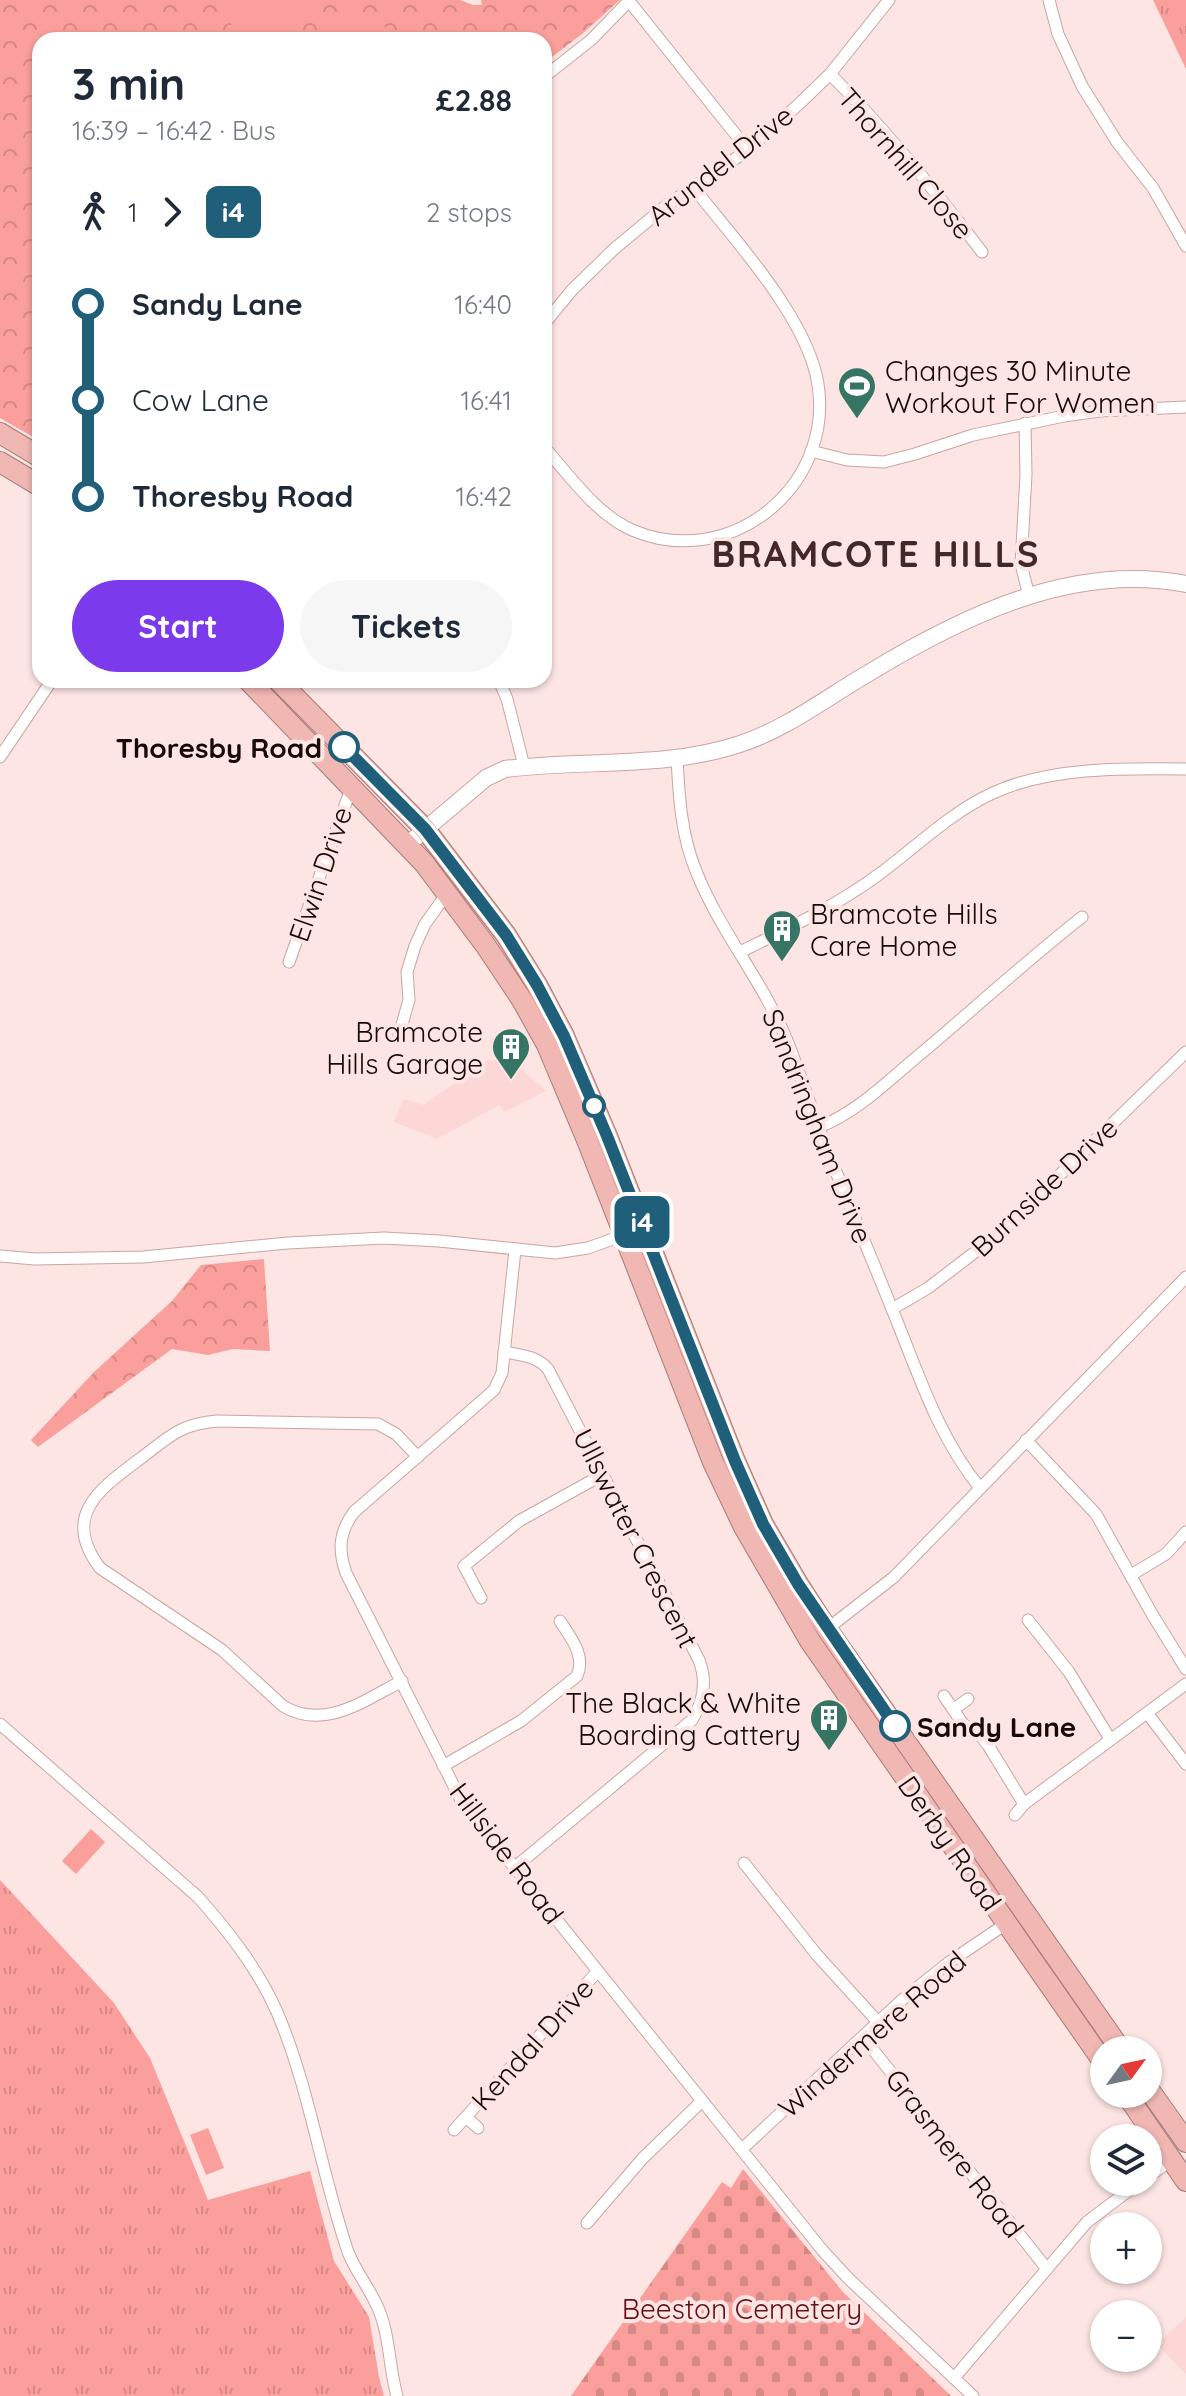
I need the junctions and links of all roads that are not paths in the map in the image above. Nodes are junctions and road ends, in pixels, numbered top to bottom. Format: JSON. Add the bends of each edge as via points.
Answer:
{"nodes":[{"id":1,"x":889,"y":0,"type":"edge"},
{"id":2,"x":1049,"y":0,"type":"edge"},
{"id":3,"x":630,"y":1,"type":"edge"},
{"id":4,"x":552,"y":71,"type":"edge"},
{"id":5,"x":830,"y":74,"type":"junction"},
{"id":6,"x":748,"y":150,"type":"junction"},
{"id":7,"x":693,"y":187,"type":"junction"},
{"id":8,"x":1186,"y":246,"type":"edge"},
{"id":9,"x":982,"y":252,"type":"dead end"},
{"id":10,"x":552,"y":314,"type":"edge"},
{"id":11,"x":1186,"y":407,"type":"edge"},
{"id":12,"x":1025,"y":423,"type":"junction"},
{"id":13,"x":0,"y":433,"type":"edge"},
{"id":14,"x":811,"y":451,"type":"junction"},
{"id":15,"x":32,"y":452,"type":"edge"},
{"id":16,"x":552,"y":456,"type":"edge"},
{"id":17,"x":0,"y":462,"type":"edge"},
{"id":18,"x":32,"y":481,"type":"edge"},
{"id":19,"x":1186,"y":584,"type":"edge"},
{"id":20,"x":1029,"y":596,"type":"junction"},
{"id":21,"x":47,"y":688,"type":"edge"},
{"id":22,"x":256,"y":688,"type":"edge"},
{"id":23,"x":286,"y":688,"type":"edge"},
{"id":24,"x":502,"y":688,"type":"edge"},
{"id":25,"x":0,"y":757,"type":"edge"},
{"id":26,"x":677,"y":758,"type":"junction"},
{"id":27,"x":524,"y":766,"type":"junction"},
{"id":28,"x":1186,"y":769,"type":"edge"},
{"id":29,"x":352,"y":786,"type":"junction"},
{"id":30,"x":425,"y":829,"type":"junction"},
{"id":31,"x":408,"y":844,"type":"junction"},
{"id":32,"x":448,"y":892,"type":"junction"},
{"id":33,"x":1082,"y":917,"type":"dead end"},
{"id":34,"x":740,"y":952,"type":"junction"},
{"id":35,"x":289,"y":962,"type":"dead end"},
{"id":36,"x":399,"y":1035,"type":"dead end"},
{"id":37,"x":1186,"y":1052,"type":"edge"},
{"id":38,"x":819,"y":1127,"type":"junction"},
{"id":39,"x":624,"y":1235,"type":"junction"},
{"id":40,"x":515,"y":1250,"type":"junction"},
{"id":41,"x":0,"y":1256,"type":"edge"},
{"id":42,"x":1186,"y":1277,"type":"edge"},
{"id":43,"x":892,"y":1309,"type":"junction"},
{"id":44,"x":504,"y":1352,"type":"junction"},
{"id":45,"x":1026,"y":1440,"type":"junction"},
{"id":46,"x":418,"y":1457,"type":"junction"},
{"id":47,"x":602,"y":1475,"type":"junction"},
{"id":48,"x":980,"y":1488,"type":"junction"},
{"id":49,"x":1186,"y":1532,"type":"edge"},
{"id":50,"x":1175,"y":1546,"type":"junction"},
{"id":51,"x":1186,"y":1557,"type":"edge"},
{"id":52,"x":1131,"y":1575,"type":"junction"},
{"id":53,"x":481,"y":1598,"type":"dead end"},
{"id":54,"x":1028,"y":1620,"type":"dead end"},
{"id":55,"x":560,"y":1621,"type":"dead end"},
{"id":56,"x":1053,"y":1628,"type":"dead end"},
{"id":57,"x":827,"y":1629,"type":"junction"},
{"id":58,"x":1042,"y":1637,"type":"junction"},
{"id":59,"x":1186,"y":1669,"type":"edge"},
{"id":60,"x":402,"y":1681,"type":"junction"},
{"id":61,"x":1186,"y":1684,"type":"edge"},
{"id":62,"x":944,"y":1696,"type":"dead end"},
{"id":63,"x":968,"y":1699,"type":"dead end"},
{"id":64,"x":954,"y":1709,"type":"junction"},
{"id":65,"x":1147,"y":1713,"type":"junction"},
{"id":66,"x":0,"y":1724,"type":"edge"},
{"id":67,"x":1110,"y":1739,"type":"junction"},
{"id":68,"x":1186,"y":1764,"type":"edge"},
{"id":69,"x":443,"y":1766,"type":"junction"},
{"id":70,"x":1024,"y":1804,"type":"junction"},
{"id":71,"x":1015,"y":1815,"type":"dead end"},
{"id":72,"x":744,"y":1863,"type":"dead end"},
{"id":73,"x":514,"y":1868,"type":"junction"},
{"id":74,"x":1007,"y":1923,"type":"junction"},
{"id":75,"x":598,"y":1971,"type":"junction"},
{"id":76,"x":878,"y":2022,"type":"junction"},
{"id":77,"x":1111,"y":2036,"type":"edge"},
{"id":78,"x":863,"y":2037,"type":"junction"},
{"id":79,"x":1090,"y":2043,"type":"edge"},
{"id":80,"x":702,"y":2101,"type":"junction"},
{"id":81,"x":1136,"y":2108,"type":"edge"},
{"id":82,"x":1162,"y":2108,"type":"edge"},
{"id":83,"x":466,"y":2117,"type":"junction"},
{"id":84,"x":478,"y":2128,"type":"dead end"},
{"id":85,"x":454,"y":2130,"type":"dead end"},
{"id":86,"x":1186,"y":2142,"type":"edge"},
{"id":87,"x":742,"y":2149,"type":"junction"},
{"id":88,"x":1171,"y":2160,"type":"junction"},
{"id":89,"x":1162,"y":2167,"type":"edge"},
{"id":90,"x":1186,"y":2181,"type":"edge"},
{"id":91,"x":1121,"y":2196,"type":"edge"},
{"id":92,"x":587,"y":2223,"type":"dead end"},
{"id":93,"x":1047,"y":2269,"type":"junction"},
{"id":94,"x":954,"y":2378,"type":"junction"},
{"id":95,"x":397,"y":2396,"type":"edge"},
{"id":96,"x":973,"y":2396,"type":"edge"}],
"edges":[{"from":1,"to":5,"type":"street","name":"Arundel Drive"},
{"from":2,"to":8,"type":"street","via":[[1082,86]]},
{"from":3,"to":4,"type":"street"},
{"from":3,"to":6,"type":"street"},
{"from":5,"to":6,"type":"street","name":"Arundel Drive"},
{"from":5,"to":9,"type":"street","name":"Thornhill Close","via":[[927,180]]},
{"from":6,"to":7,"type":"street","name":"Arundel Drive"},
{"from":7,"to":10,"type":"street","name":"Arundel Drive","via":[[614,249]]},
{"from":7,"to":14,"type":"street","via":[[774,292],[804,341],[818,393]]},
{"from":11,"to":12,"type":"street","via":[[1100,411]]},
{"from":12,"to":14,"type":"street","via":[[884,462]]},
{"from":12,"to":20,"type":"street","via":[[1021,564]]},
{"from":13,"to":15,"type":"highway"},
{"from":14,"to":16,"type":"street","via":[[785,497],[758,520],[713,539],[680,541],[615,521]]},
{"from":17,"to":18,"type":"highway"},
{"from":19,"to":20,"type":"street","via":[[1115,581]]},
{"from":20,"to":26,"type":"street","via":[[950,626],[770,732],[719,751]]},
{"from":21,"to":25,"type":"street"},
{"from":22,"to":29,"type":"highway","name":"Derby Road"},
{"from":23,"to":30,"type":"highway","name":"Derby Road"},
{"from":24,"to":27,"type":"street"},
{"from":26,"to":27,"type":"street"},
{"from":26,"to":34,"type":"street","name":"Sandringham Drive","via":[[687,845],[706,894]]},
{"from":27,"to":30,"type":"street","via":[[486,778]]},
{"from":28,"to":34,"type":"street","via":[[1055,776],[993,793],[855,891]]},
{"from":29,"to":31,"type":"highway","name":"Derby Road"},
{"from":29,"to":35,"type":"street","name":"Elwin Drive"},
{"from":30,"to":31,"type":"street"},
{"from":30,"to":57,"type":"highway","name":"Derby Road","via":[[506,935],[564,1036],[735,1461],[763,1524]]},
{"from":31,"to":32,"type":"highway","name":"Derby Road"},
{"from":32,"to":36,"type":"street","via":[[415,946]]},
{"from":32,"to":39,"type":"highway","name":"Derby Road","via":[[547,1045]]},
{"from":33,"to":38,"type":"street","via":[[902,1070],[840,1118]]},
{"from":34,"to":38,"type":"street","name":"Sandringham Drive","via":[[787,1040]]},
{"from":37,"to":43,"type":"street","name":"Burnside Drive","via":[[1000,1233]]},
{"from":38,"to":43,"type":"street","name":"Sandringham Drive"},
{"from":39,"to":40,"type":"street","via":[[568,1252]]},
{"from":39,"to":74,"type":"highway","name":"Derby Road","via":[[713,1462],[780,1592]]},
{"from":40,"to":41,"type":"street","via":[[384,1238],[143,1257]]},
{"from":40,"to":44,"type":"street","name":"Hillside Road"},
{"from":42,"to":45,"type":"street"},
{"from":43,"to":48,"type":"street","name":"Sandringham Drive","via":[[932,1410],[960,1464]]},
{"from":44,"to":46,"type":"street","name":"Hillside Road","via":[[494,1390]]},
{"from":44,"to":47,"type":"street","name":"Ullswater Crescent","via":[[533,1357],[548,1369]]},
{"from":45,"to":48,"type":"street"},
{"from":45,"to":52,"type":"street","via":[[1091,1506]]},
{"from":46,"to":60,"type":"street","name":"Hillside Road","via":[[354,1512],[340,1547],[346,1573]]},
{"from":46,"to":60,"type":"street","via":[[378,1424],[197,1423],[180,1429],[96,1494],[86,1514],[84,1536],[100,1568],[222,1650],[292,1712],[313,1716],[345,1711]]},
{"from":47,"to":53,"type":"street","via":[[512,1526],[464,1566]]},
{"from":47,"to":73,"type":"street","name":"Ullswater Crescent","via":[[699,1660],[704,1673],[701,1702],[682,1729]]},
{"from":48,"to":57,"type":"street","via":[[894,1577]]},
{"from":49,"to":50,"type":"street"},
{"from":50,"to":51,"type":"street"},
{"from":50,"to":52,"type":"street"},
{"from":52,"to":59,"type":"street"},
{"from":54,"to":58,"type":"street"},
{"from":55,"to":69,"type":"street","via":[[580,1658],[577,1676],[528,1717]]},
{"from":56,"to":58,"type":"street"},
{"from":57,"to":77,"type":"highway","name":"Derby Road"},
{"from":58,"to":67,"type":"street"},
{"from":60,"to":69,"type":"street","name":"Hillside Road"},
{"from":61,"to":65,"type":"street"},
{"from":62,"to":64,"type":"street"},
{"from":63,"to":64,"type":"street"},
{"from":64,"to":70,"type":"street","via":[[988,1745]]},
{"from":65,"to":67,"type":"street"},
{"from":65,"to":68,"type":"street"},
{"from":66,"to":95,"type":"street","via":[[198,1897],[258,1975],[290,2044],[348,2252],[382,2320]]},
{"from":67,"to":70,"type":"street"},
{"from":69,"to":73,"type":"street","name":"Hillside Road","via":[[462,1802]]},
{"from":70,"to":71,"type":"street"},
{"from":72,"to":76,"type":"street"},
{"from":73,"to":75,"type":"street","name":"Hillside Road"},
{"from":74,"to":76,"type":"street","name":"Windermere Road","via":[[948,1963]]},
{"from":74,"to":79,"type":"highway","name":"Derby Road"},
{"from":75,"to":80,"type":"street","name":"Hillside Road"},
{"from":75,"to":83,"type":"street","name":"Kendal Drive"},
{"from":76,"to":78,"type":"street","name":"Windermere Road"},
{"from":78,"to":87,"type":"street","name":"Windermere Road"},
{"from":78,"to":93,"type":"street","name":"Grasmere Road"},
{"from":80,"to":87,"type":"street","name":"Hillside Road"},
{"from":80,"to":92,"type":"street"},
{"from":81,"to":88,"type":"highway"},
{"from":82,"to":86,"type":"highway"},
{"from":83,"to":84,"type":"street","name":"Kendal Drive"},
{"from":83,"to":85,"type":"street","name":"Kendal Drive"},
{"from":87,"to":94,"type":"street","name":"Hillside Road","via":[[823,2251]]},
{"from":88,"to":89,"type":"street"},
{"from":88,"to":90,"type":"highway"},
{"from":91,"to":93,"type":"street","via":[[1087,2222]]},
{"from":93,"to":94,"type":"street"},
{"from":94,"to":96,"type":"street","name":"Hillside Road"}]}
